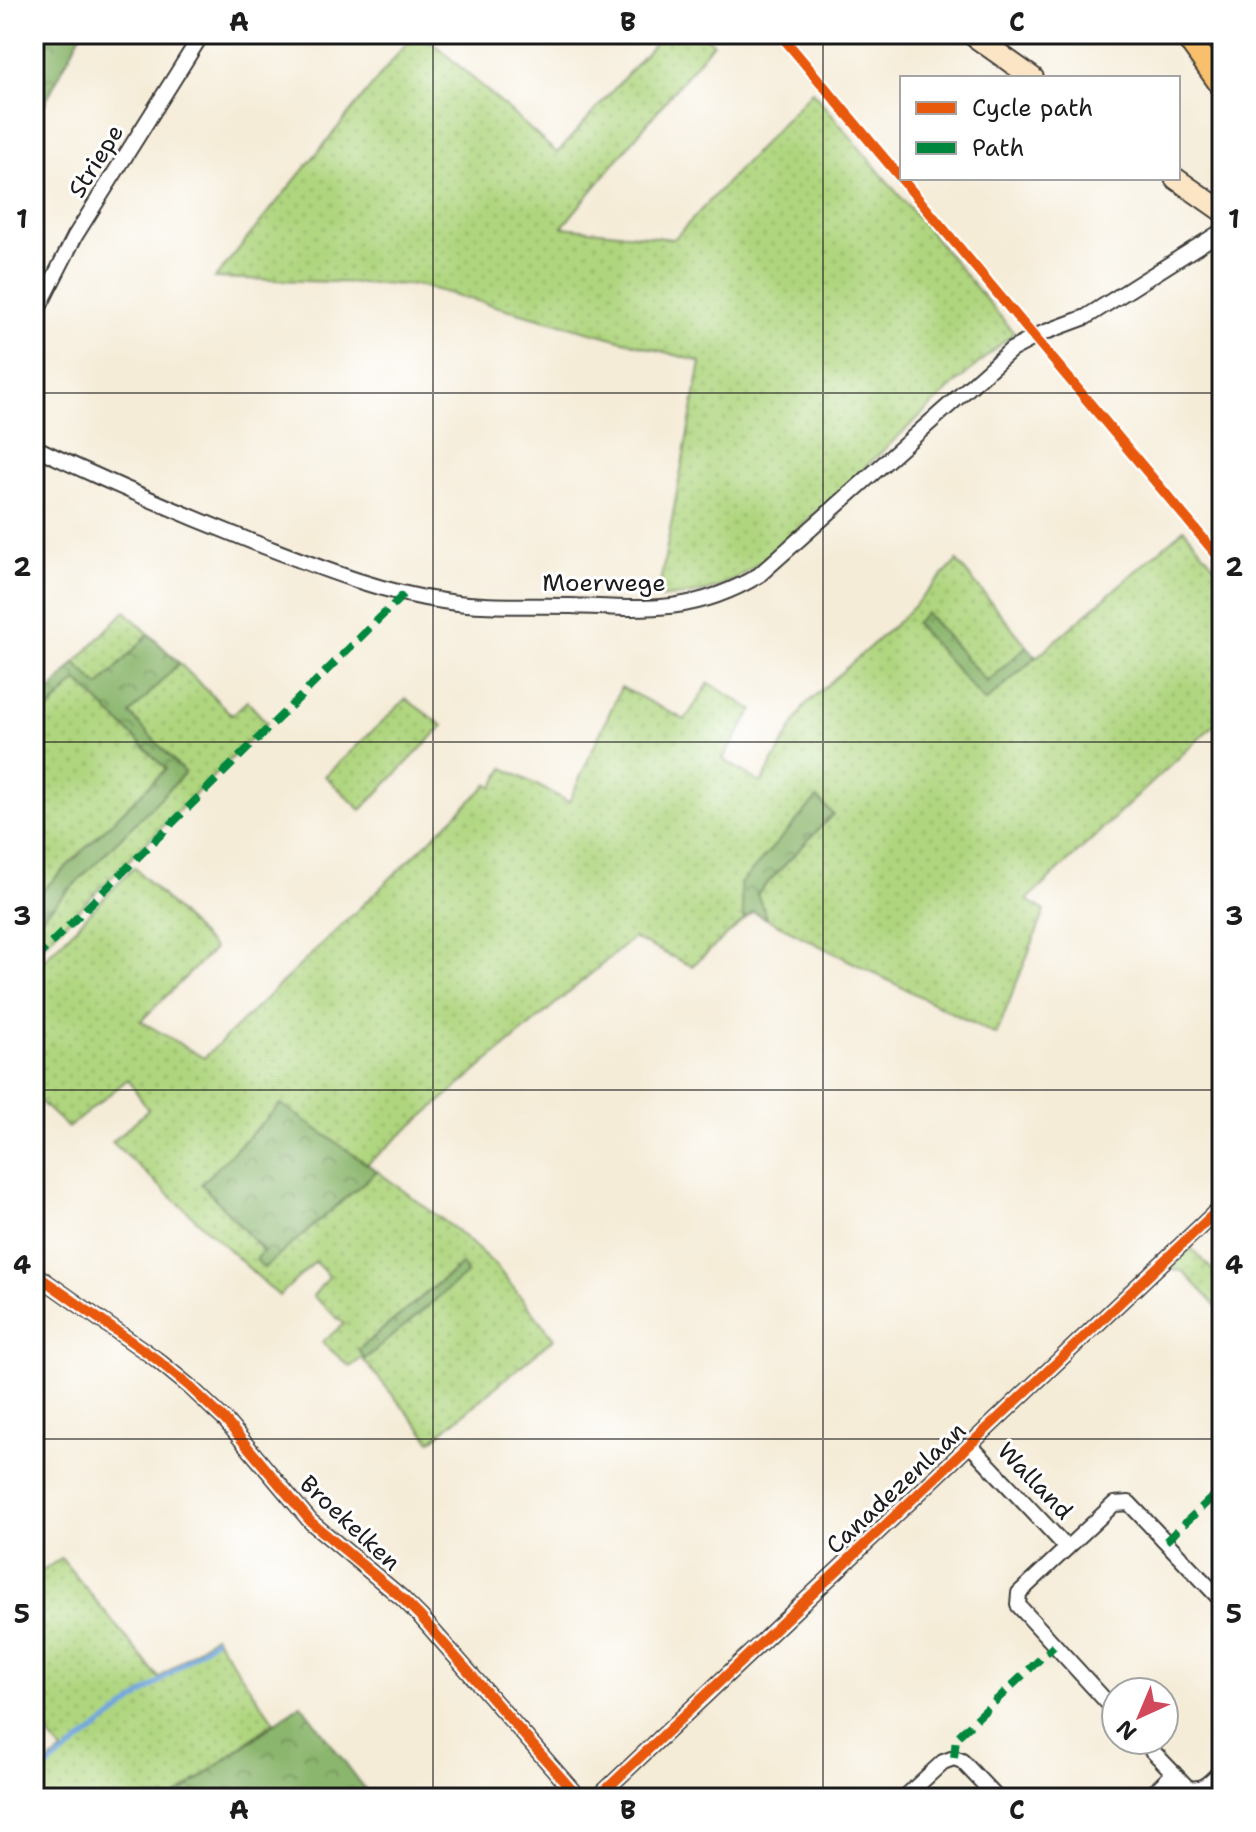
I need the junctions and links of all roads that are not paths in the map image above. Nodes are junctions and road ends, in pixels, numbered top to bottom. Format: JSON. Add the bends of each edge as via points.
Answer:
{"nodes":[{"id":1,"x":202,"y":34,"type":"edge"},
{"id":2,"x":971,"y":34,"type":"edge"},
{"id":3,"x":1185,"y":34,"type":"edge"},
{"id":4,"x":1030,"y":76,"type":"edge"},
{"id":5,"x":1222,"y":86,"type":"edge"},
{"id":6,"x":1178,"y":180,"type":"edge"},
{"id":7,"x":1222,"y":211,"type":"edge"},
{"id":8,"x":1222,"y":231,"type":"edge"},
{"id":9,"x":34,"y":317,"type":"edge"},
{"id":10,"x":34,"y":447,"type":"edge"},
{"id":11,"x":1222,"y":1206,"type":"edge"},
{"id":12,"x":34,"y":1273,"type":"edge"},
{"id":13,"x":970,"y":1445,"type":"junction"},
{"id":14,"x":1067,"y":1548,"type":"junction"},
{"id":15,"x":1222,"y":1601,"type":"edge"},
{"id":16,"x":1100,"y":1695,"type":"edge"},
{"id":17,"x":1158,"y":1756,"type":"edge"},
{"id":18,"x":1222,"y":1770,"type":"edge"},
{"id":19,"x":1174,"y":1773,"type":"junction"},
{"id":20,"x":579,"y":1798,"type":"edge"},
{"id":21,"x":597,"y":1798,"type":"edge"},
{"id":22,"x":904,"y":1798,"type":"edge"},
{"id":23,"x":997,"y":1798,"type":"edge"},
{"id":24,"x":1148,"y":1798,"type":"edge"}],
"edges":[{"from":1,"to":9,"type":"street","name":"Striepe","via":[[75,236]]},
{"from":2,"to":4,"type":"street"},
{"from":3,"to":5,"type":"main road"},
{"from":6,"to":7,"type":"street"},
{"from":8,"to":10,"type":"street","name":"Moerwege","via":[[1086,317],[1011,350],[759,575],[710,600],[647,610],[446,602],[404,594],[288,556],[136,496]]},
{"from":11,"to":13,"type":"street","name":"Canadezenlaan"},
{"from":12,"to":20,"type":"street","name":"Broekelken","via":[[156,1359],[225,1420],[311,1522],[420,1616]]},
{"from":13,"to":14,"type":"street","name":"Walland"},
{"from":13,"to":21,"type":"street","name":"Canadezenlaan"},
{"from":14,"to":15,"type":"street","name":"Walland","via":[[1114,1504],[1129,1503]]},
{"from":14,"to":16,"type":"street","name":"Walland","via":[[1019,1593],[1018,1605]]},
{"from":17,"to":19,"type":"street"},
{"from":18,"to":19,"type":"street","via":[[1195,1790]]},
{"from":19,"to":24,"type":"street"},
{"from":22,"to":23,"type":"street","via":[[954,1758]]}]}
